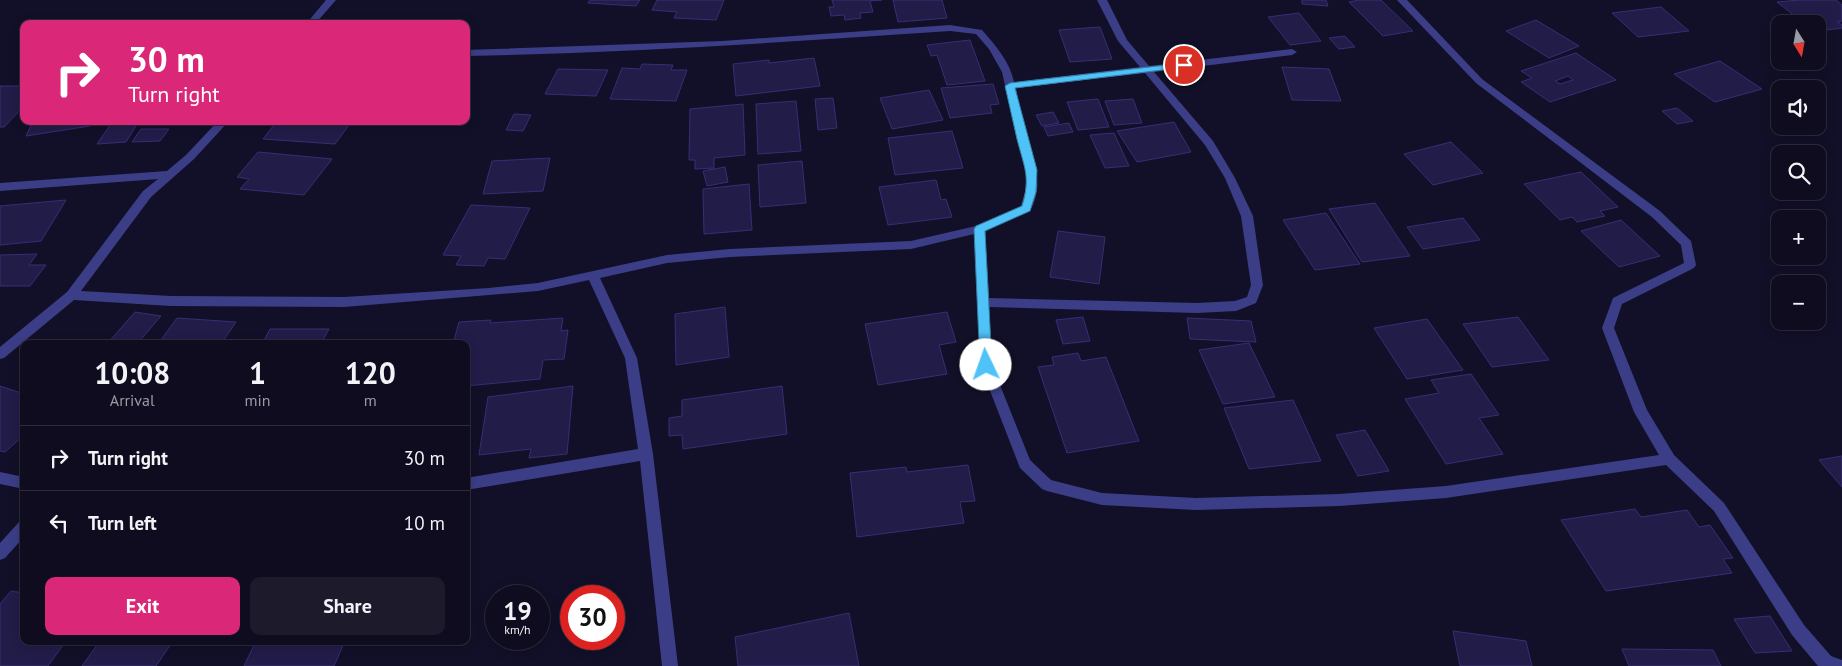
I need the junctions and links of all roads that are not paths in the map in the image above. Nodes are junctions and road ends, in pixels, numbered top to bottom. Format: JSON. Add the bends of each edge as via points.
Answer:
{"nodes":[{"id":1,"x":331,"y":0,"type":"edge"},
{"id":2,"x":1102,"y":0,"type":"edge"},
{"id":3,"x":1402,"y":0,"type":"edge"},
{"id":4,"x":314,"y":20,"type":"edge"},
{"id":5,"x":470,"y":52,"type":"edge"},
{"id":6,"x":1292,"y":52,"type":"dead end"},
{"id":7,"x":1147,"y":70,"type":"junction"},
{"id":8,"x":1010,"y":86,"type":"junction"},
{"id":9,"x":220,"y":125,"type":"edge"},
{"id":10,"x":172,"y":174,"type":"junction"},
{"id":11,"x":0,"y":187,"type":"edge"},
{"id":12,"x":979,"y":229,"type":"junction"},
{"id":13,"x":593,"y":275,"type":"junction"},
{"id":14,"x":71,"y":295,"type":"junction"},
{"id":15,"x":983,"y":302,"type":"junction"},
{"id":16,"x":0,"y":354,"type":"edge"},
{"id":17,"x":646,"y":454,"type":"junction"},
{"id":18,"x":1669,"y":460,"type":"junction"},
{"id":19,"x":0,"y":478,"type":"edge"},
{"id":20,"x":20,"y":482,"type":"edge"},
{"id":21,"x":470,"y":483,"type":"edge"},
{"id":22,"x":20,"y":530,"type":"edge"},
{"id":23,"x":0,"y":553,"type":"edge"},
{"id":24,"x":1830,"y":665,"type":"edge"},
{"id":25,"x":670,"y":666,"type":"edge"}],
"edges":[{"from":1,"to":4,"type":"street"},
{"from":2,"to":7,"type":"street","via":[[1123,41]]},
{"from":3,"to":18,"type":"street","via":[[1479,81],[1656,214],[1687,244],[1690,265],[1618,302],[1608,328],[1641,412]]},
{"from":5,"to":8,"type":"street","via":[[722,44],[950,28],[980,32],[1007,72]]},
{"from":6,"to":7,"type":"street"},
{"from":7,"to":8,"type":"street"},
{"from":7,"to":15,"type":"street","via":[[1209,143],[1230,178],[1247,216],[1257,285],[1252,300],[1236,306],[1197,308]]},
{"from":8,"to":12,"type":"street","via":[[1032,170],[1031,192],[1026,208]]},
{"from":9,"to":10,"type":"street"},
{"from":10,"to":11,"type":"street"},
{"from":10,"to":14,"type":"street","via":[[147,194]]},
{"from":12,"to":13,"type":"street","via":[[911,245],[730,253],[667,259]]},
{"from":12,"to":15,"type":"street"},
{"from":13,"to":14,"type":"street","via":[[489,292],[344,302],[171,301]]},
{"from":13,"to":17,"type":"street","via":[[631,358]]},
{"from":14,"to":16,"type":"street"},
{"from":15,"to":18,"type":"street","via":[[986,365],[1025,464],[1047,484],[1102,499],[1196,504],[1339,500],[1446,492]]},
{"from":17,"to":21,"type":"street"},
{"from":17,"to":25,"type":"street"},
{"from":18,"to":24,"type":"street","via":[[1719,506],[1798,630]]},
{"from":19,"to":20,"type":"street"},
{"from":22,"to":23,"type":"street"}]}
